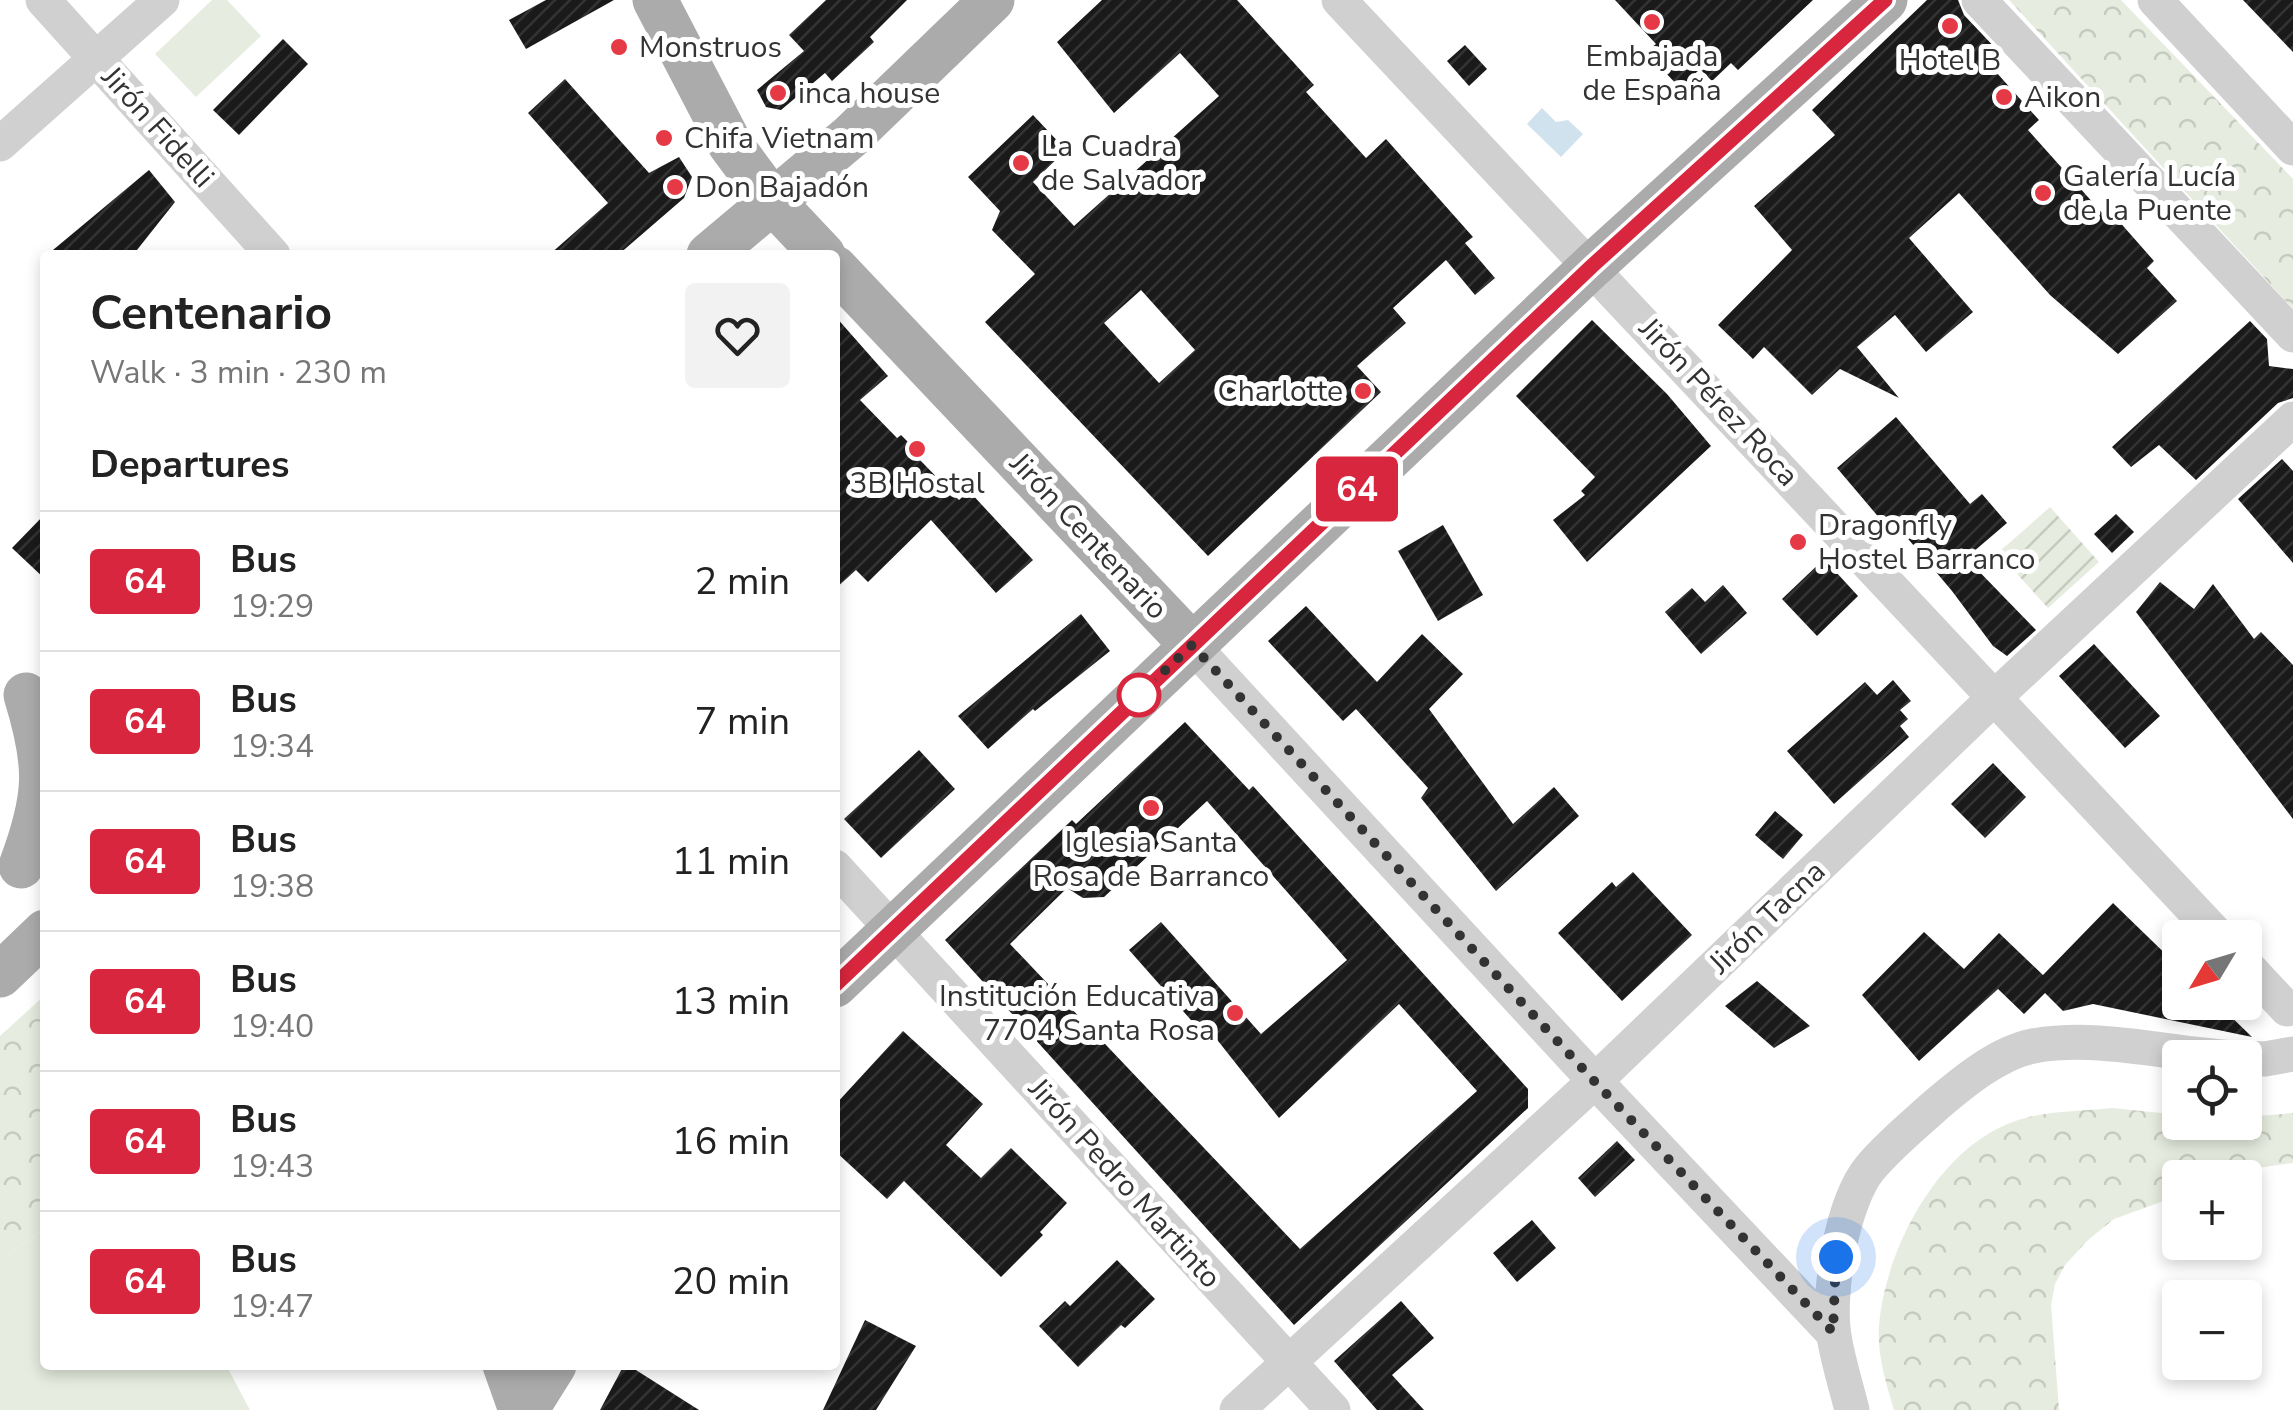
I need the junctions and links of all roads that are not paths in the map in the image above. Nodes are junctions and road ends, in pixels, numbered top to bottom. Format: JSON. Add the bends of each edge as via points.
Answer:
{"nodes":[{"id":1,"x":44,"y":0,"type":"edge"},
{"id":2,"x":162,"y":0,"type":"edge"},
{"id":3,"x":655,"y":0,"type":"edge"},
{"id":4,"x":992,"y":0,"type":"edge"},
{"id":5,"x":1339,"y":0,"type":"edge"},
{"id":6,"x":1885,"y":0,"type":"edge"},
{"id":7,"x":1979,"y":0,"type":"edge"},
{"id":8,"x":2154,"y":0,"type":"edge"},
{"id":9,"x":96,"y":58,"type":"junction"},
{"id":10,"x":0,"y":144,"type":"edge"},
{"id":11,"x":2293,"y":148,"type":"edge"},
{"id":12,"x":774,"y":202,"type":"junction"},
{"id":13,"x":802,"y":248,"type":"edge"},
{"id":14,"x":269,"y":250,"type":"edge"},
{"id":15,"x":715,"y":250,"type":"edge"},
{"id":16,"x":1592,"y":266,"type":"junction"},
{"id":17,"x":840,"y":273,"type":"edge"},
{"id":18,"x":2293,"y":335,"type":"edge"},
{"id":19,"x":2293,"y":419,"type":"edge"},
{"id":20,"x":1192,"y":645,"type":"junction"},
{"id":21,"x":1995,"y":698,"type":"junction"},
{"id":22,"x":32,"y":701,"type":"edge"},
{"id":23,"x":40,"y":740,"type":"edge"},
{"id":24,"x":40,"y":804,"type":"edge"},
{"id":25,"x":22,"y":866,"type":"edge"},
{"id":26,"x":840,"y":872,"type":"edge"},
{"id":27,"x":2203,"y":920,"type":"edge"},
{"id":28,"x":892,"y":928,"type":"junction"},
{"id":29,"x":840,"y":980,"type":"edge"},
{"id":30,"x":2262,"y":981,"type":"edge"},
{"id":31,"x":2291,"y":1010,"type":"edge"},
{"id":32,"x":2162,"y":1051,"type":"edge"},
{"id":33,"x":2293,"y":1054,"type":"edge"},
{"id":34,"x":2262,"y":1056,"type":"edge"},
{"id":35,"x":1595,"y":1082,"type":"junction"},
{"id":36,"x":1833,"y":1332,"type":"junction"},
{"id":37,"x":1288,"y":1361,"type":"junction"},
{"id":38,"x":507,"y":1370,"type":"edge"},
{"id":39,"x":551,"y":1370,"type":"edge"},
{"id":40,"x":523,"y":1410,"type":"edge"},
{"id":41,"x":1237,"y":1410,"type":"edge"},
{"id":42,"x":1333,"y":1410,"type":"edge"},
{"id":43,"x":1852,"y":1410,"type":"edge"}],
"edges":[{"from":1,"to":9,"type":"street","name":"Jirón Fidelli"},
{"from":2,"to":9,"type":"street"},
{"from":3,"to":12,"type":"main road","via":[[730,144]]},
{"from":4,"to":12,"type":"main road"},
{"from":5,"to":16,"type":"street","name":"Jirón Pérez Roca"},
{"from":6,"to":16,"type":"main road"},
{"from":7,"to":18,"type":"street"},
{"from":8,"to":11,"type":"street"},
{"from":9,"to":10,"type":"street"},
{"from":9,"to":14,"type":"street","name":"Jirón Fidelli"},
{"from":12,"to":13,"type":"main road"},
{"from":12,"to":15,"type":"main road"},
{"from":16,"to":20,"type":"main road"},
{"from":16,"to":21,"type":"street","name":"Jirón Pérez Roca"},
{"from":17,"to":20,"type":"main road","name":"Jirón Centenario"},
{"from":19,"to":21,"type":"street","name":"Jirón Tacna"},
{"from":20,"to":28,"type":"main road"},
{"from":20,"to":35,"type":"street","name":"Jirón Centenario"},
{"from":21,"to":27,"type":"street","name":"Jirón Pérez Roca"},
{"from":21,"to":35,"type":"street","name":"Jirón Tacna"},
{"from":22,"to":23,"type":"main road"},
{"from":24,"to":25,"type":"main road"},
{"from":26,"to":28,"type":"street","name":"Jirón Pedro Martinto"},
{"from":28,"to":29,"type":"main road"},
{"from":28,"to":37,"type":"street","name":"Jirón Pedro Martinto"},
{"from":30,"to":31,"type":"street"},
{"from":32,"to":36,"type":"street","via":[[2070,1042],[2029,1047],[1992,1063],[1948,1095],[1867,1171],[1836,1257]]},
{"from":33,"to":34,"type":"street"},
{"from":35,"to":36,"type":"street","name":"Jirón Centenario"},
{"from":35,"to":37,"type":"street","name":"Jirón Tacna"},
{"from":36,"to":43,"type":"street"},
{"from":37,"to":41,"type":"street","name":"Jirón Tacna"},
{"from":37,"to":42,"type":"street","name":"Jirón Pedro Martinto"},
{"from":38,"to":40,"type":"main road"},
{"from":39,"to":40,"type":"main road"}]}
